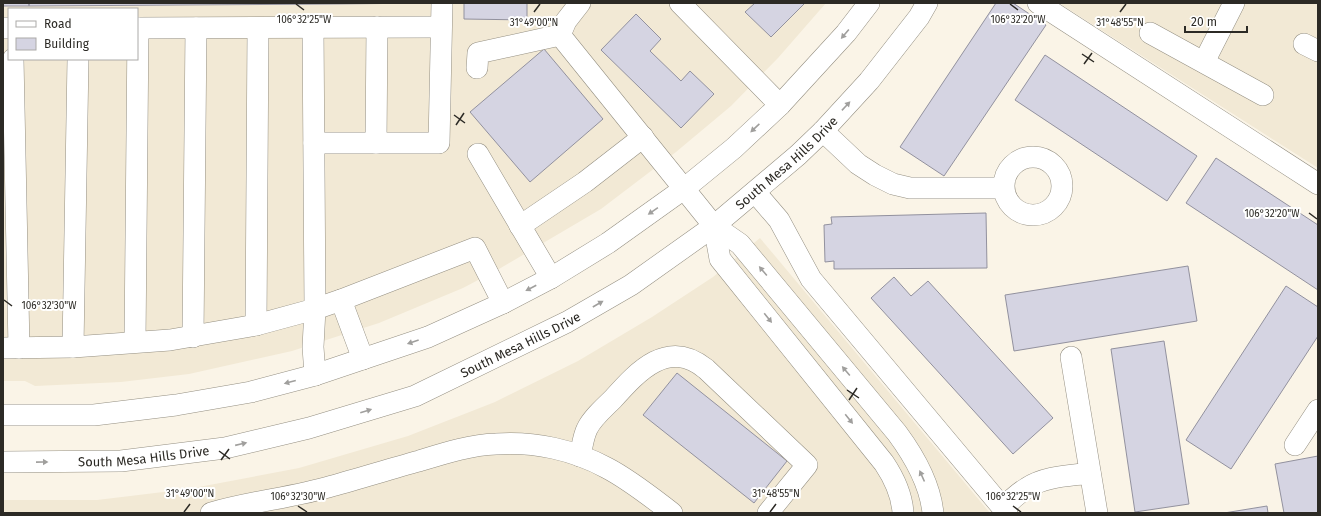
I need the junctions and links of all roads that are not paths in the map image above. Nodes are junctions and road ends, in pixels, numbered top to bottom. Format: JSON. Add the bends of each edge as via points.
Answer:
{"nodes":[{"id":1,"x":442,"y":3,"type":"edge"},
{"id":2,"x":580,"y":3,"type":"edge"},
{"id":3,"x":680,"y":3,"type":"edge"},
{"id":4,"x":869,"y":3,"type":"edge"},
{"id":5,"x":927,"y":3,"type":"edge"},
{"id":6,"x":1038,"y":3,"type":"edge"},
{"id":7,"x":1234,"y":3,"type":"edge"},
{"id":8,"x":314,"y":27,"type":"junction"},
{"id":9,"x":377,"y":27,"type":"junction"},
{"id":10,"x":441,"y":27,"type":"junction"},
{"id":11,"x":138,"y":28,"type":"edge"},
{"id":12,"x":196,"y":28,"type":"junction"},
{"id":13,"x":258,"y":28,"type":"junction"},
{"id":14,"x":1150,"y":34,"type":"dead end"},
{"id":15,"x":560,"y":35,"type":"junction"},
{"id":16,"x":13,"y":60,"type":"edge"},
{"id":17,"x":78,"y":60,"type":"edge"},
{"id":18,"x":137,"y":60,"type":"edge"},
{"id":19,"x":1204,"y":62,"type":"junction"},
{"id":20,"x":477,"y":68,"type":"dead end"},
{"id":21,"x":1263,"y":95,"type":"dead end"},
{"id":22,"x":780,"y":105,"type":"junction"},
{"id":23,"x":823,"y":131,"type":"junction"},
{"id":24,"x":643,"y":137,"type":"junction"},
{"id":25,"x":314,"y":143,"type":"junction"},
{"id":26,"x":376,"y":143,"type":"junction"},
{"id":27,"x":478,"y":154,"type":"dead end"},
{"id":28,"x":1318,"y":184,"type":"edge"},
{"id":29,"x":685,"y":188,"type":"junction"},
{"id":30,"x":1003,"y":188,"type":"dead end"},
{"id":31,"x":755,"y":192,"type":"junction"},
{"id":32,"x":520,"y":226,"type":"junction"},
{"id":33,"x":714,"y":226,"type":"junction"},
{"id":34,"x":551,"y":278,"type":"junction"},
{"id":35,"x":341,"y":300,"type":"junction"},
{"id":36,"x":503,"y":303,"type":"junction"},
{"id":37,"x":315,"y":309,"type":"junction"},
{"id":38,"x":256,"y":325,"type":"junction"},
{"id":39,"x":194,"y":337,"type":"junction"},
{"id":40,"x":135,"y":342,"type":"junction"},
{"id":41,"x":73,"y":347,"type":"junction"},
{"id":42,"x":11,"y":348,"type":"edge"},
{"id":43,"x":1071,"y":357,"type":"dead end"},
{"id":44,"x":363,"y":359,"type":"junction"},
{"id":45,"x":315,"y":375,"type":"junction"},
{"id":46,"x":1318,"y":410,"type":"edge"},
{"id":47,"x":3,"y":415,"type":"edge"},
{"id":48,"x":1295,"y":445,"type":"dead end"},
{"id":49,"x":580,"y":456,"type":"junction"},
{"id":50,"x":3,"y":462,"type":"edge"},
{"id":51,"x":1090,"y":472,"type":"junction"},
{"id":52,"x":1005,"y":510,"type":"edge"},
{"id":53,"x":211,"y":513,"type":"edge"},
{"id":54,"x":672,"y":513,"type":"edge"},
{"id":55,"x":768,"y":513,"type":"edge"},
{"id":56,"x":903,"y":513,"type":"edge"},
{"id":57,"x":932,"y":513,"type":"edge"},
{"id":58,"x":1097,"y":513,"type":"edge"}],
"edges":[{"from":1,"to":10,"type":"street"},
{"from":2,"to":15,"type":"street","via":[[566,21]]},
{"from":3,"to":22,"type":"street"},
{"from":4,"to":22,"type":"street","one_way":true,"via":[[846,33]]},
{"from":23,"to":5,"type":"street","name":"South Mesa Hills Drive","one_way":true,"via":[[869,81]]},
{"from":6,"to":28,"type":"street"},
{"from":7,"to":19,"type":"street"},
{"from":8,"to":9,"type":"street"},
{"from":8,"to":13,"type":"street"},
{"from":8,"to":25,"type":"street"},
{"from":9,"to":10,"type":"street"},
{"from":9,"to":26,"type":"street"},
{"from":10,"to":26,"type":"street","via":[[439,143]]},
{"from":11,"to":12,"type":"street"},
{"from":12,"to":13,"type":"street"},
{"from":12,"to":39,"type":"street"},
{"from":13,"to":38,"type":"street"},
{"from":14,"to":19,"type":"street"},
{"from":15,"to":20,"type":"street","via":[[478,53]]},
{"from":15,"to":24,"type":"street"},
{"from":16,"to":42,"type":"street"},
{"from":17,"to":41,"type":"street"},
{"from":18,"to":40,"type":"street"},
{"from":19,"to":21,"type":"street"},
{"from":22,"to":29,"type":"street","one_way":true,"via":[[734,148]]},
{"from":23,"to":30,"type":"street","via":[[858,164],[894,184],[910,188]]},
{"from":23,"to":31,"type":"street","name":"South Mesa Hills Drive"},
{"from":24,"to":29,"type":"street"},
{"from":24,"to":32,"type":"street","via":[[585,182]]},
{"from":25,"to":26,"type":"street"},
{"from":25,"to":37,"type":"street"},
{"from":27,"to":32,"type":"street"},
{"from":29,"to":33,"type":"street"},
{"from":29,"to":34,"type":"street","one_way":true,"via":[[608,243]]},
{"from":31,"to":33,"type":"street","name":"South Mesa Hills Drive"},
{"from":31,"to":52,"type":"street","via":[[778,220],[811,279]]},
{"from":32,"to":34,"type":"street"},
{"from":50,"to":33,"type":"street","name":"South Mesa Hills Drive","one_way":true,"via":[[121,461],[225,448],[309,428],[415,396],[567,322],[631,285]]},
{"from":33,"to":56,"type":"street","one_way":true,"via":[[720,259],[884,463],[896,484]]},
{"from":57,"to":33,"type":"street","one_way":true,"via":[[926,484],[916,461],[904,443],[740,244]]},
{"from":34,"to":36,"type":"street","one_way":true},
{"from":35,"to":36,"type":"street","via":[[475,248]]},
{"from":35,"to":37,"type":"street"},
{"from":35,"to":44,"type":"street"},
{"from":36,"to":44,"type":"street","one_way":true,"via":[[428,337]]},
{"from":37,"to":38,"type":"street"},
{"from":37,"to":45,"type":"street"},
{"from":38,"to":39,"type":"street"},
{"from":39,"to":40,"type":"street"},
{"from":40,"to":41,"type":"street"},
{"from":41,"to":42,"type":"street"},
{"from":43,"to":51,"type":"street"},
{"from":44,"to":45,"type":"street"},
{"from":45,"to":47,"type":"street","one_way":true,"via":[[251,392],[176,405],[94,415]]},
{"from":46,"to":48,"type":"street"},
{"from":49,"to":53,"type":"street","via":[[520,443],[479,445],[305,494]]},
{"from":49,"to":54,"type":"street","via":[[622,477]]},
{"from":49,"to":55,"type":"street","via":[[587,428],[632,378],[652,363],[669,357],[684,357],[706,369],[807,465]]},
{"from":51,"to":52,"type":"street","via":[[1037,483],[1027,488]]},
{"from":51,"to":58,"type":"street"}]}
